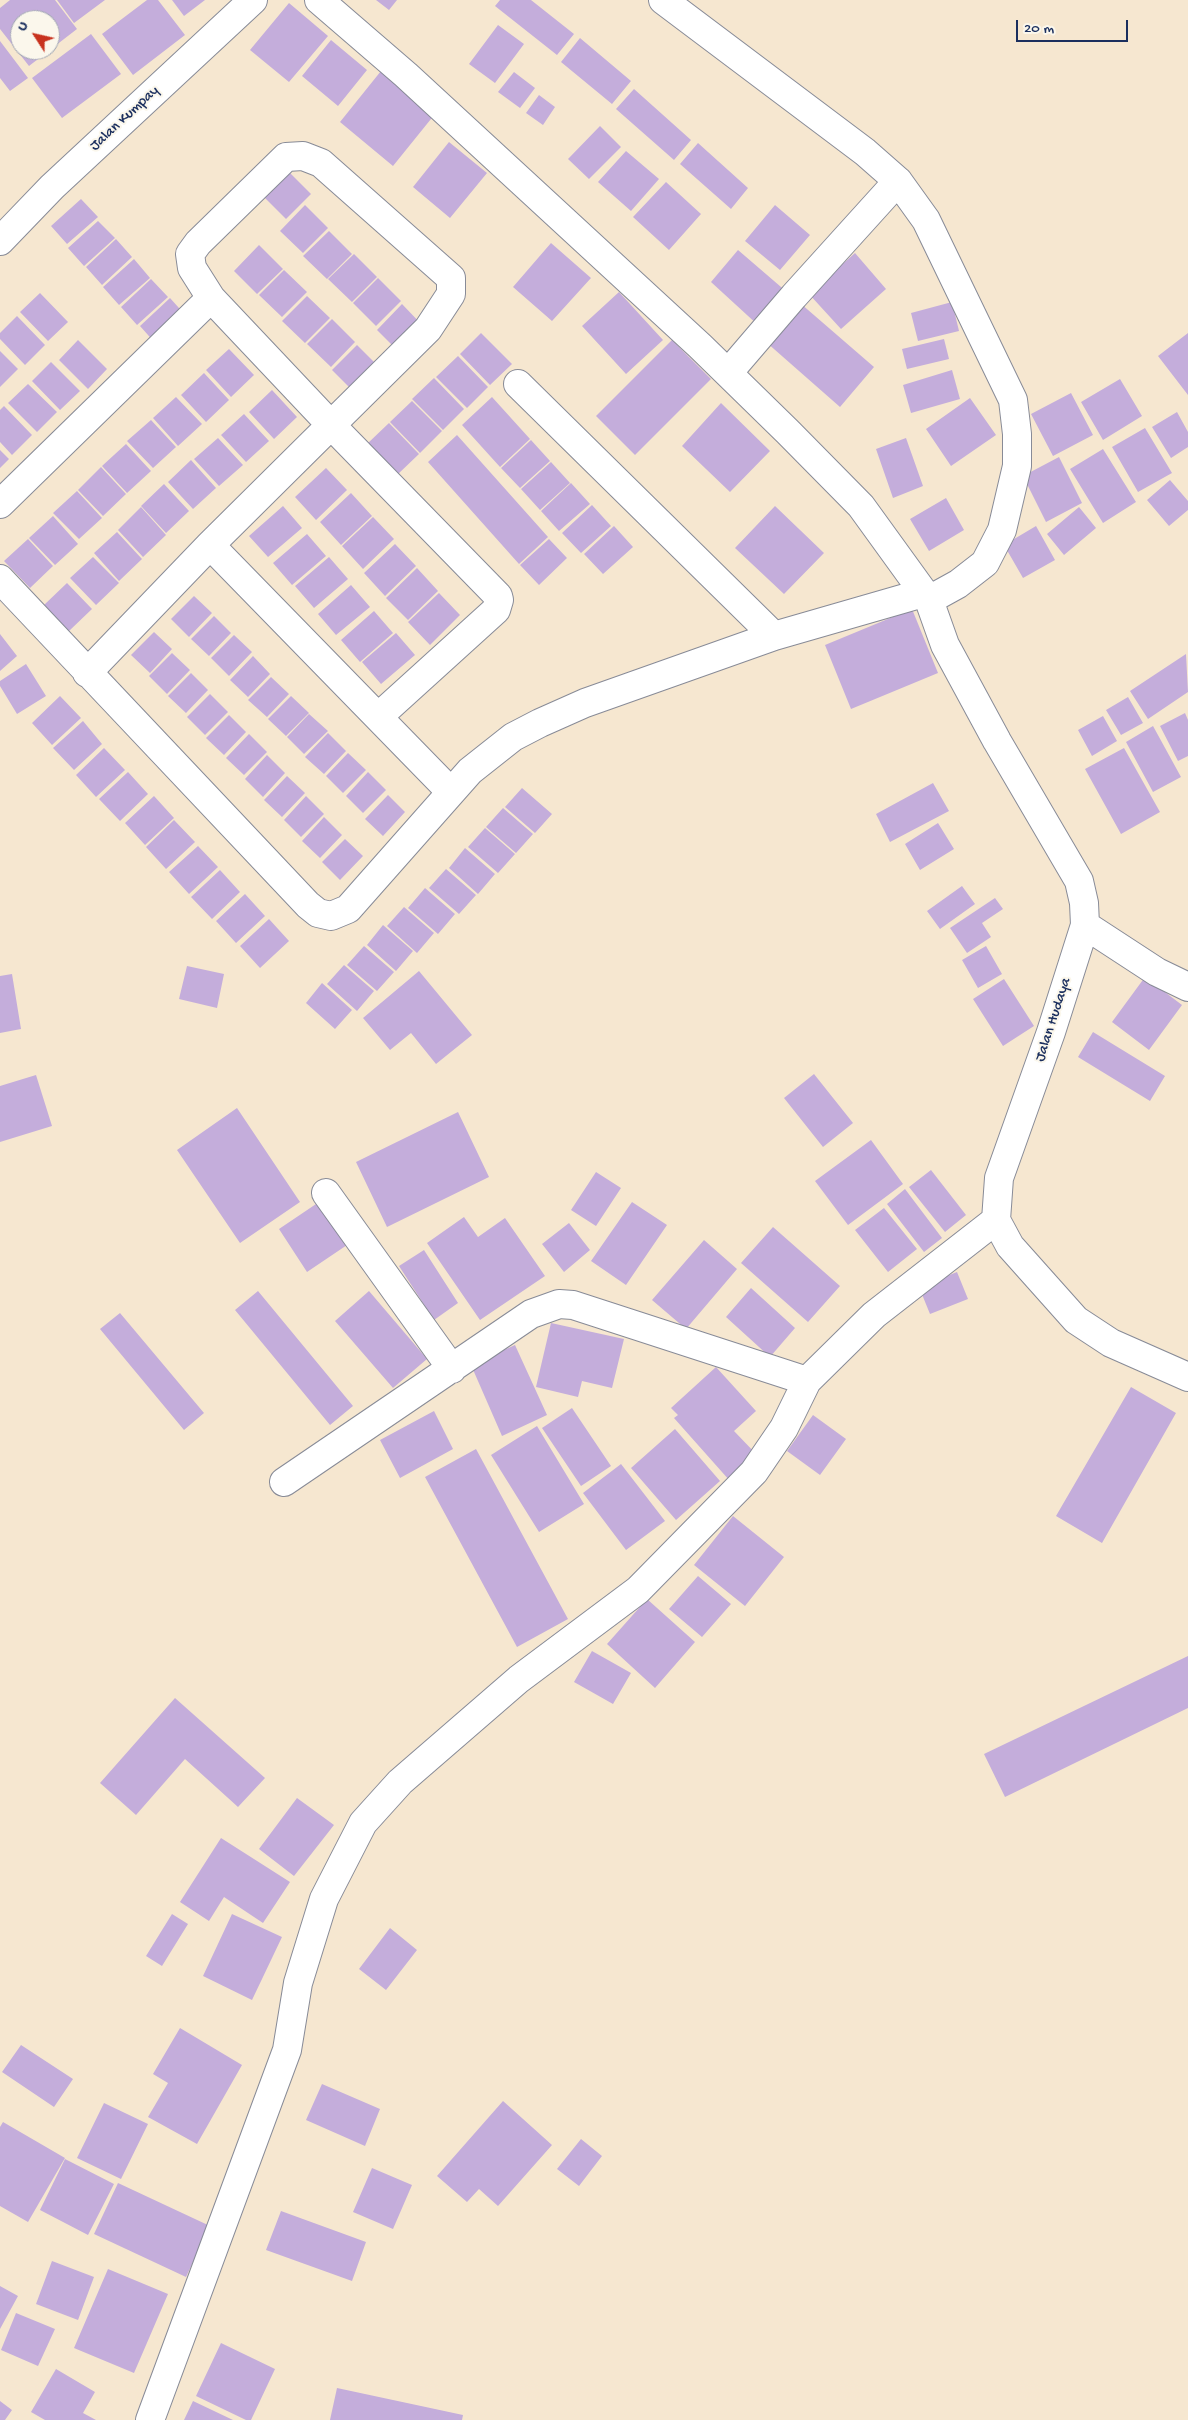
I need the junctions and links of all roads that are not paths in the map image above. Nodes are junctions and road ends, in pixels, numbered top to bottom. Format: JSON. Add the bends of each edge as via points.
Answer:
{"nodes":[{"id":1,"x":253,"y":0,"type":"edge"},
{"id":2,"x":319,"y":0,"type":"edge"},
{"id":3,"x":663,"y":0,"type":"edge"},
{"id":4,"x":898,"y":181,"type":"junction"},
{"id":5,"x":0,"y":241,"type":"edge"},
{"id":6,"x":212,"y":298,"type":"junction"},
{"id":7,"x":728,"y":373,"type":"junction"},
{"id":8,"x":518,"y":384,"type":"dead end"},
{"id":9,"x":331,"y":425,"type":"junction"},
{"id":10,"x":0,"y":504,"type":"edge"},
{"id":11,"x":210,"y":545,"type":"junction"},
{"id":12,"x":0,"y":579,"type":"edge"},
{"id":13,"x":926,"y":596,"type":"junction"},
{"id":14,"x":774,"y":636,"type":"junction"},
{"id":15,"x":87,"y":672,"type":"junction"},
{"id":16,"x":378,"y":717,"type":"junction"},
{"id":17,"x":452,"y":792,"type":"junction"},
{"id":18,"x":1085,"y":925,"type":"junction"},
{"id":19,"x":1188,"y":987,"type":"edge"},
{"id":20,"x":326,"y":1194,"type":"dead end"},
{"id":21,"x":996,"y":1220,"type":"junction"},
{"id":22,"x":452,"y":1368,"type":"junction"},
{"id":23,"x":1188,"y":1377,"type":"edge"},
{"id":24,"x":807,"y":1381,"type":"junction"},
{"id":25,"x":284,"y":1482,"type":"dead end"},
{"id":26,"x":150,"y":2420,"type":"edge"}],
"edges":[{"from":1,"to":5,"type":"street","name":"Jalan Kumpay","via":[[52,187]]},
{"from":2,"to":7,"type":"street","name":"Jalan Hudaya","via":[[406,75]]},
{"from":3,"to":4,"type":"street","via":[[866,152]]},
{"from":4,"to":7,"type":"street"},
{"from":4,"to":13,"type":"street","via":[[926,220],[1009,391],[1017,434],[1017,466],[1011,500],[1002,530],[985,563],[958,584]]},
{"from":6,"to":9,"type":"street"},
{"from":6,"to":9,"type":"street","via":[[192,268],[190,254],[286,157],[302,156],[321,164],[451,278],[451,294],[428,329]]},
{"from":6,"to":10,"type":"street"},
{"from":7,"to":13,"type":"street","name":"Jalan Hudaya","via":[[861,506]]},
{"from":8,"to":14,"type":"street"},
{"from":9,"to":11,"type":"street"},
{"from":9,"to":16,"type":"street","via":[[499,600],[496,610]]},
{"from":11,"to":15,"type":"street"},
{"from":11,"to":16,"type":"street"},
{"from":12,"to":15,"type":"street"},
{"from":13,"to":14,"type":"street"},
{"from":13,"to":18,"type":"street","name":"Jalan Hudaya","via":[[958,670],[1079,881]]},
{"from":14,"to":17,"type":"street","via":[[585,703],[540,723],[477,765]]},
{"from":15,"to":17,"type":"street","via":[[318,913],[331,916],[348,909]]},
{"from":16,"to":17,"type":"street"},
{"from":18,"to":19,"type":"street","via":[[1156,972]]},
{"from":18,"to":21,"type":"street","name":"Jalan Hudaya","via":[[1000,1178]]},
{"from":20,"to":22,"type":"street"},
{"from":21,"to":23,"type":"street","via":[[1010,1246],[1076,1320],[1119,1347]]},
{"from":21,"to":24,"type":"street","via":[[874,1315]]},
{"from":22,"to":24,"type":"street","via":[[531,1314],[566,1304]]},
{"from":22,"to":25,"type":"street"},
{"from":24,"to":26,"type":"street","via":[[784,1428],[754,1472],[638,1590],[519,1679],[400,1782],[363,1823],[324,1899],[298,1983],[287,2050]]}]}
